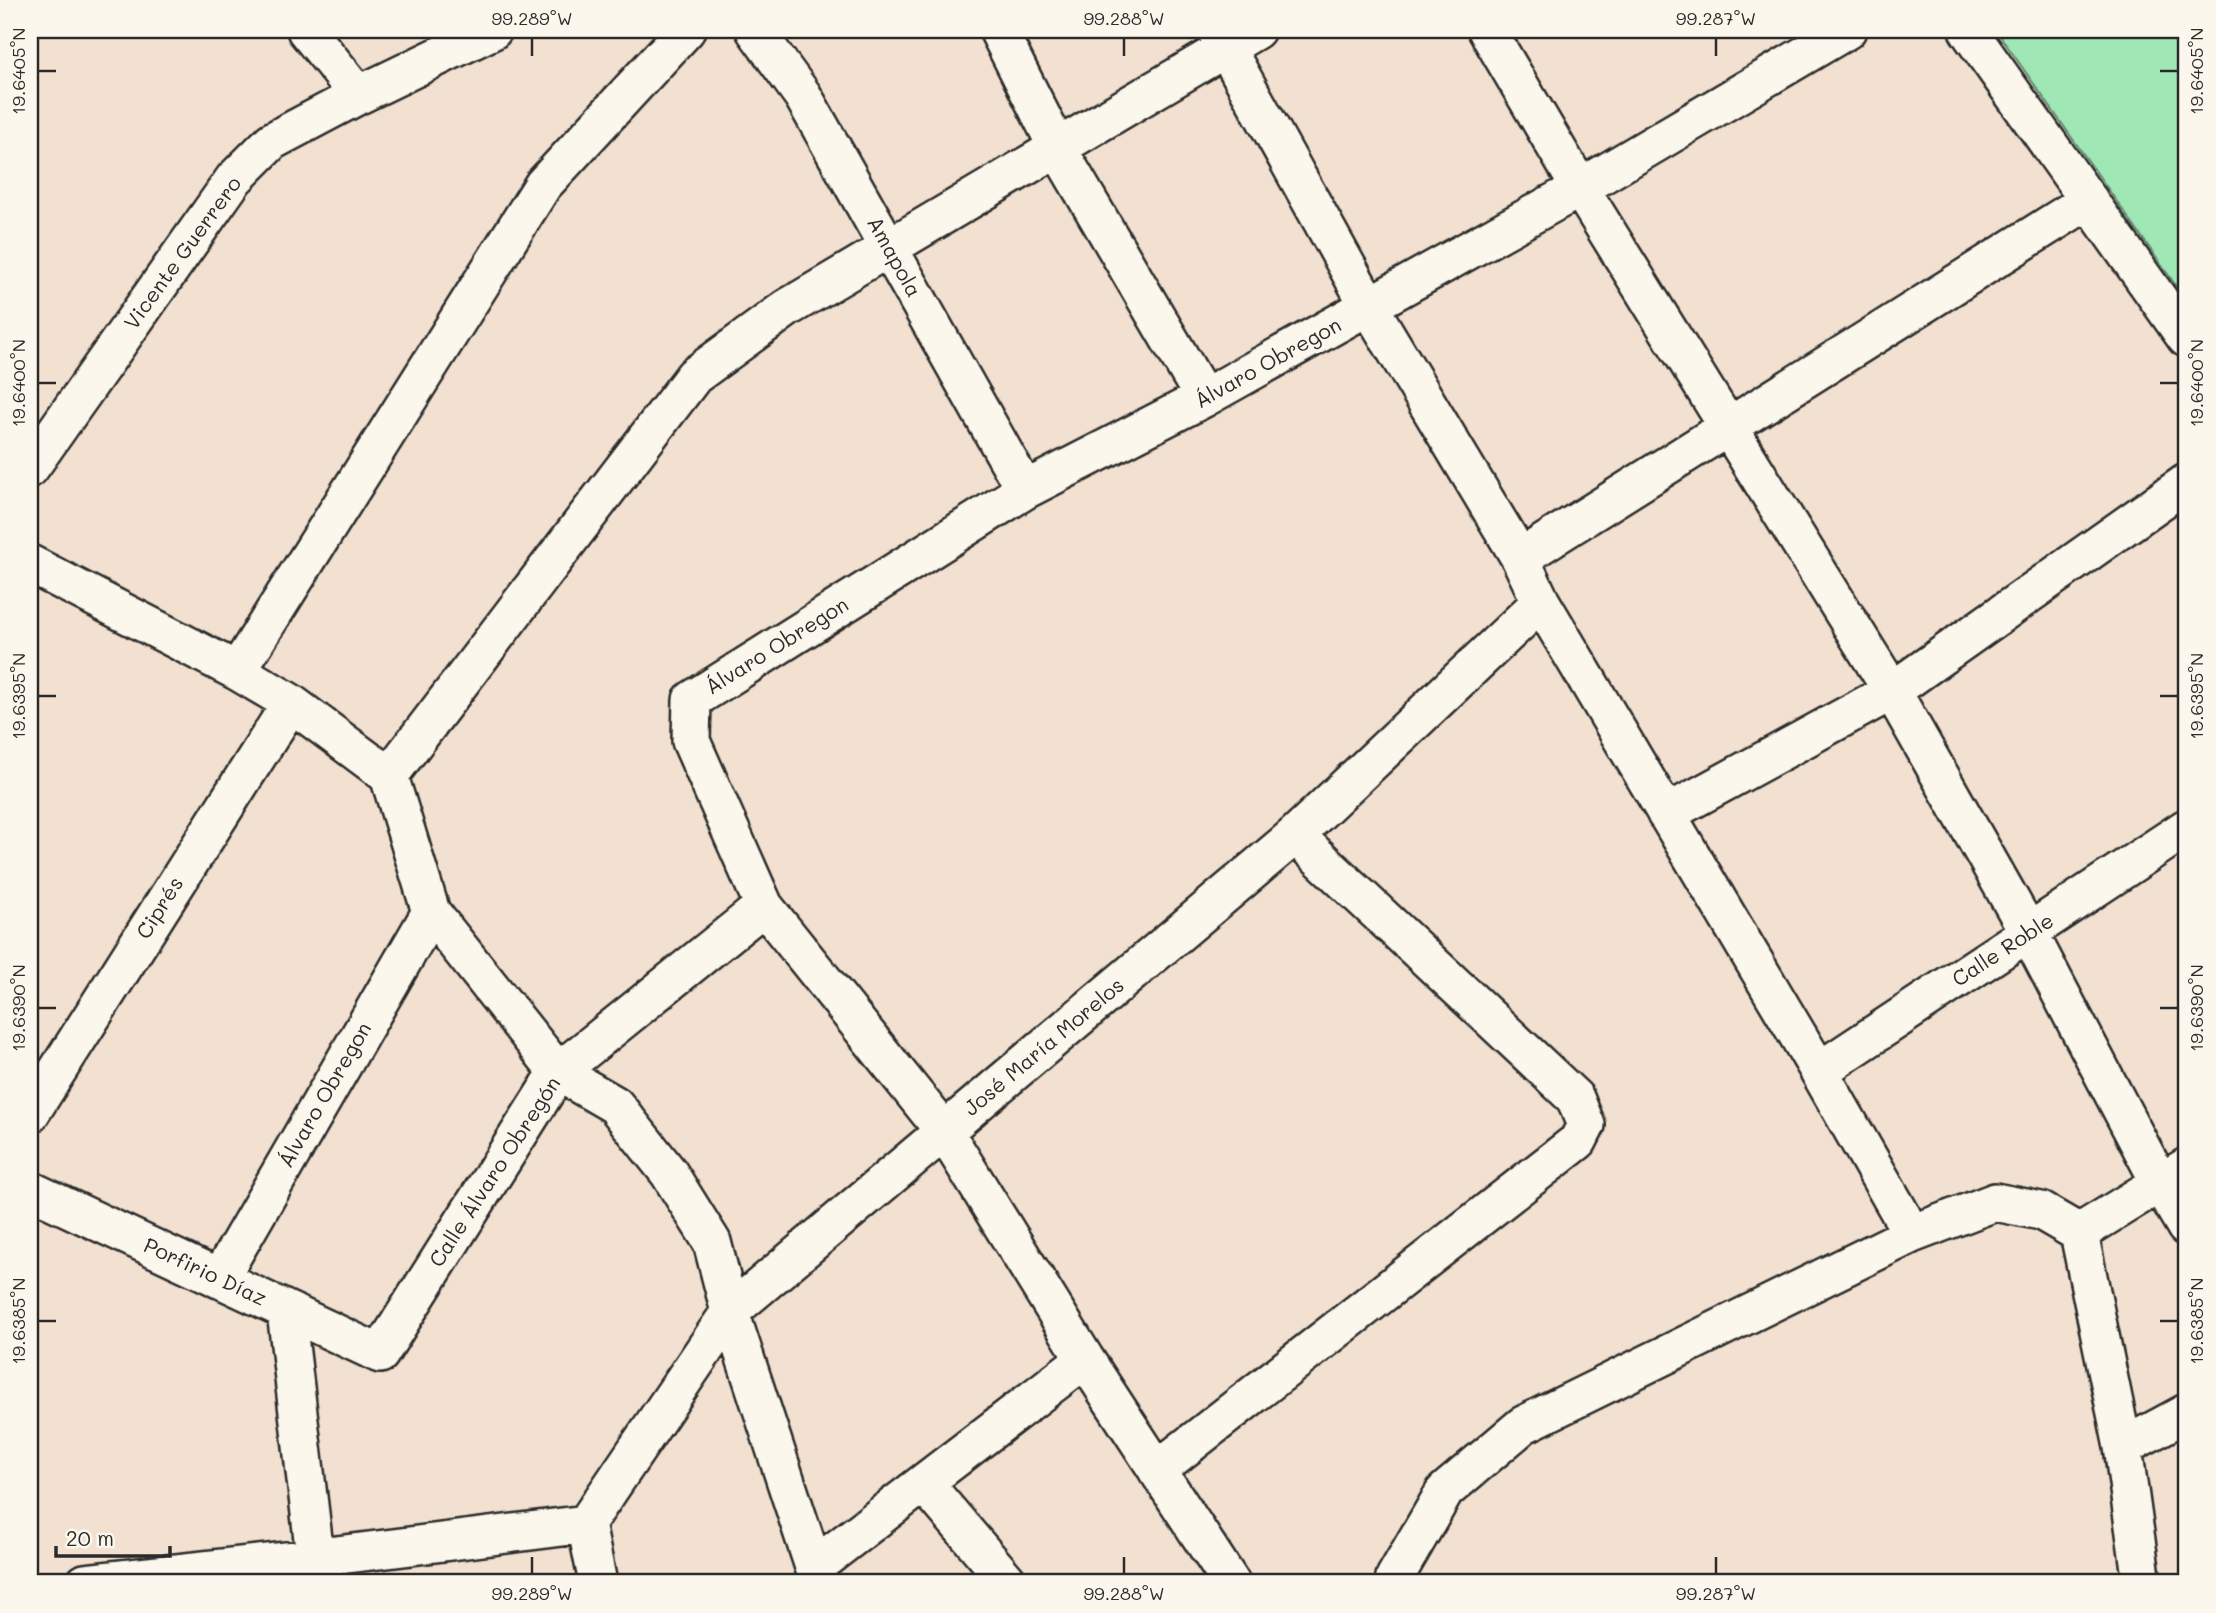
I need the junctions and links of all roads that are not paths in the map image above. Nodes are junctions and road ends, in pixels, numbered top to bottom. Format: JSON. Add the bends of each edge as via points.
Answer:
{"nodes":[{"id":1,"x":306,"y":30,"type":"edge"},
{"id":2,"x":493,"y":30,"type":"edge"},
{"id":3,"x":686,"y":30,"type":"edge"},
{"id":4,"x":755,"y":30,"type":"edge"},
{"id":5,"x":998,"y":30,"type":"edge"},
{"id":6,"x":1487,"y":30,"type":"edge"},
{"id":7,"x":1847,"y":30,"type":"edge"},
{"id":8,"x":1968,"y":30,"type":"edge"},
{"id":9,"x":1232,"y":36,"type":"edge"},
{"id":10,"x":359,"y":95,"type":"junction"},
{"id":11,"x":1058,"y":149,"type":"junction"},
{"id":12,"x":1580,"y":188,"type":"junction"},
{"id":13,"x":2089,"y":200,"type":"junction"},
{"id":14,"x":890,"y":248,"type":"junction"},
{"id":15,"x":1369,"y":306,"type":"junction"},
{"id":16,"x":2186,"y":338,"type":"edge"},
{"id":17,"x":1204,"y":398,"type":"junction"},
{"id":18,"x":1729,"y":429,"type":"junction"},
{"id":19,"x":30,"y":468,"type":"edge"},
{"id":20,"x":2186,"y":483,"type":"edge"},
{"id":21,"x":1025,"y":490,"type":"junction"},
{"id":22,"x":1520,"y":558,"type":"junction"},
{"id":23,"x":30,"y":564,"type":"edge"},
{"id":24,"x":1541,"y":602,"type":"junction"},
{"id":25,"x":237,"y":671,"type":"junction"},
{"id":26,"x":1892,"y":691,"type":"junction"},
{"id":27,"x":291,"y":703,"type":"junction"},
{"id":28,"x":390,"y":776,"type":"junction"},
{"id":29,"x":1666,"y":814,"type":"junction"},
{"id":30,"x":2186,"y":828,"type":"edge"},
{"id":31,"x":1295,"y":835,"type":"junction"},
{"id":32,"x":764,"y":906,"type":"junction"},
{"id":33,"x":431,"y":912,"type":"junction"},
{"id":34,"x":2029,"y":933,"type":"junction"},
{"id":35,"x":1819,"y":1071,"type":"junction"},
{"id":36,"x":558,"y":1072,"type":"junction"},
{"id":37,"x":30,"y":1114,"type":"edge"},
{"id":38,"x":944,"y":1131,"type":"junction"},
{"id":39,"x":2173,"y":1175,"type":"edge"},
{"id":40,"x":30,"y":1190,"type":"edge"},
{"id":41,"x":2186,"y":1227,"type":"edge"},
{"id":42,"x":2079,"y":1233,"type":"junction"},
{"id":43,"x":1912,"y":1234,"type":"junction"},
{"id":44,"x":219,"y":1279,"type":"junction"},
{"id":45,"x":286,"y":1311,"type":"junction"},
{"id":46,"x":730,"y":1312,"type":"junction"},
{"id":47,"x":380,"y":1354,"type":"joint"},
{"id":48,"x":1085,"y":1359,"type":"junction"},
{"id":49,"x":2186,"y":1413,"type":"edge"},
{"id":50,"x":2123,"y":1447,"type":"junction"},
{"id":51,"x":1157,"y":1470,"type":"junction"},
{"id":52,"x":924,"y":1483,"type":"junction"},
{"id":53,"x":586,"y":1524,"type":"junction"},
{"id":54,"x":316,"y":1571,"type":"edge"},
{"id":55,"x":85,"y":1583,"type":"edge"},
{"id":56,"x":598,"y":1583,"type":"edge"},
{"id":57,"x":1009,"y":1583,"type":"edge"},
{"id":58,"x":1231,"y":1583,"type":"edge"},
{"id":59,"x":1394,"y":1583,"type":"edge"},
{"id":60,"x":2142,"y":1583,"type":"edge"}],
"edges":[{"from":1,"to":10,"type":"street"},
{"from":2,"to":10,"type":"street","name":"Vicente Guerrero"},
{"from":3,"to":25,"type":"street","via":[[543,185]]},
{"from":4,"to":14,"type":"street","name":"Amapola","via":[[803,96]]},
{"from":5,"to":11,"type":"street"},
{"from":6,"to":12,"type":"street"},
{"from":7,"to":12,"type":"street","name":"Álvaro Obregon"},
{"from":8,"to":13,"type":"street"},
{"from":9,"to":11,"type":"street"},
{"from":9,"to":15,"type":"street"},
{"from":10,"to":19,"type":"street","name":"Vicente Guerrero","via":[[272,142],[234,179]]},
{"from":11,"to":14,"type":"street"},
{"from":11,"to":17,"type":"street"},
{"from":12,"to":15,"type":"street","name":"Álvaro Obregon"},
{"from":12,"to":18,"type":"street"},
{"from":13,"to":16,"type":"street"},
{"from":13,"to":18,"type":"street"},
{"from":14,"to":21,"type":"street","name":"Amapola"},
{"from":14,"to":28,"type":"street","via":[[787,308],[694,376]]},
{"from":15,"to":17,"type":"street","name":"Álvaro Obregon"},
{"from":15,"to":22,"type":"street"},
{"from":17,"to":21,"type":"street","name":"Álvaro Obregon"},
{"from":18,"to":22,"type":"street"},
{"from":18,"to":26,"type":"street"},
{"from":20,"to":26,"type":"street"},
{"from":21,"to":32,"type":"street","name":"Álvaro Obregon","via":[[692,700],[691,741]]},
{"from":22,"to":24,"type":"street"},
{"from":23,"to":25,"type":"street"},
{"from":24,"to":29,"type":"street"},
{"from":24,"to":31,"type":"street","name":"José María Morelos"},
{"from":25,"to":27,"type":"street"},
{"from":26,"to":29,"type":"street"},
{"from":26,"to":34,"type":"street"},
{"from":27,"to":28,"type":"street"},
{"from":27,"to":37,"type":"street","name":"Ciprés"},
{"from":28,"to":33,"type":"street"},
{"from":29,"to":35,"type":"street"},
{"from":30,"to":34,"type":"street","name":"Calle Roble"},
{"from":31,"to":38,"type":"street","name":"José María Morelos"},
{"from":31,"to":51,"type":"street","via":[[1576,1098],[1586,1125],[1578,1141]]},
{"from":32,"to":36,"type":"street","name":"Calle Álvaro Obregón"},
{"from":32,"to":38,"type":"street"},
{"from":33,"to":36,"type":"street"},
{"from":33,"to":44,"type":"street","name":"Álvaro Obregon"},
{"from":34,"to":35,"type":"street","name":"Calle Roble"},
{"from":34,"to":39,"type":"street"},
{"from":35,"to":43,"type":"street"},
{"from":36,"to":46,"type":"street","via":[[615,1104],[669,1173],[712,1242]]},
{"from":36,"to":47,"type":"street","name":"Calle Álvaro Obregón"},
{"from":38,"to":46,"type":"street","name":"José María Morelos"},
{"from":38,"to":48,"type":"street"},
{"from":39,"to":41,"type":"street"},
{"from":39,"to":42,"type":"street"},
{"from":40,"to":44,"type":"street","name":"Porfirio Díaz"},
{"from":42,"to":43,"type":"street","via":[[2041,1211],[1995,1202]]},
{"from":42,"to":50,"type":"street"},
{"from":43,"to":59,"type":"street","via":[[1523,1425],[1445,1491]]},
{"from":44,"to":45,"type":"street","name":"Porfirio Díaz"},
{"from":45,"to":47,"type":"street","name":"Porfirio Díaz"},
{"from":45,"to":54,"type":"street"},
{"from":46,"to":52,"type":"street","via":[[814,1567]]},
{"from":46,"to":53,"type":"street","name":"José María Morelos"},
{"from":48,"to":51,"type":"street"},
{"from":48,"to":52,"type":"street"},
{"from":49,"to":50,"type":"street"},
{"from":50,"to":60,"type":"street"},
{"from":51,"to":58,"type":"street"},
{"from":52,"to":57,"type":"street"},
{"from":53,"to":54,"type":"street"},
{"from":53,"to":56,"type":"street"},
{"from":54,"to":55,"type":"street"}]}
